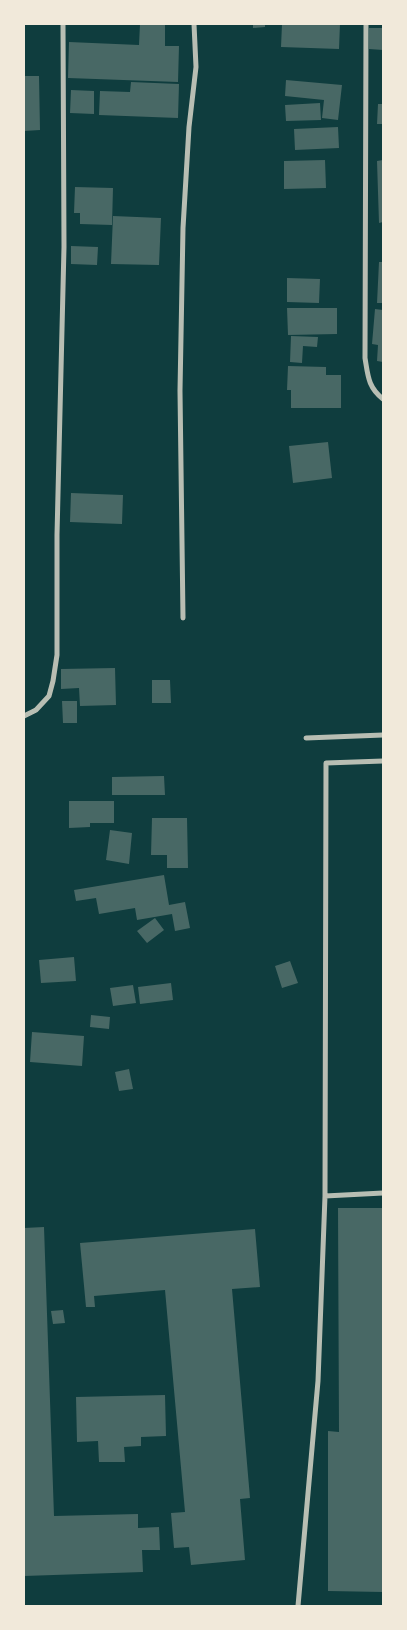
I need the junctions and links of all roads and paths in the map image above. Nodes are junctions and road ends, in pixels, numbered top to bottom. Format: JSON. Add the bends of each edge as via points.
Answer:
{"nodes":[{"id":1,"x":63,"y":24,"type":"edge"},
{"id":2,"x":194,"y":24,"type":"edge"},
{"id":3,"x":366,"y":24,"type":"edge"},
{"id":4,"x":383,"y":399,"type":"edge"},
{"id":5,"x":183,"y":618,"type":"dead end"},
{"id":6,"x":24,"y":716,"type":"edge"},
{"id":7,"x":383,"y":735,"type":"edge"},
{"id":8,"x":306,"y":738,"type":"dead end"},
{"id":9,"x":383,"y":761,"type":"edge"},
{"id":10,"x":383,"y":1193,"type":"edge"},
{"id":11,"x":325,"y":1196,"type":"junction"},
{"id":12,"x":298,"y":1606,"type":"edge"}],
"edges":[{"from":1,"to":6,"type":"street","via":[[64,247],[57,655],[49,696],[36,710]]},
{"from":2,"to":5,"type":"street","via":[[196,67],[182,266]]},
{"from":3,"to":4,"type":"street","via":[[365,358],[374,392]]},
{"from":7,"to":8,"type":"street"},
{"from":9,"to":11,"type":"street","via":[[326,763]]},
{"from":10,"to":11,"type":"street"},
{"from":11,"to":12,"type":"street","via":[[318,1381]]}]}
